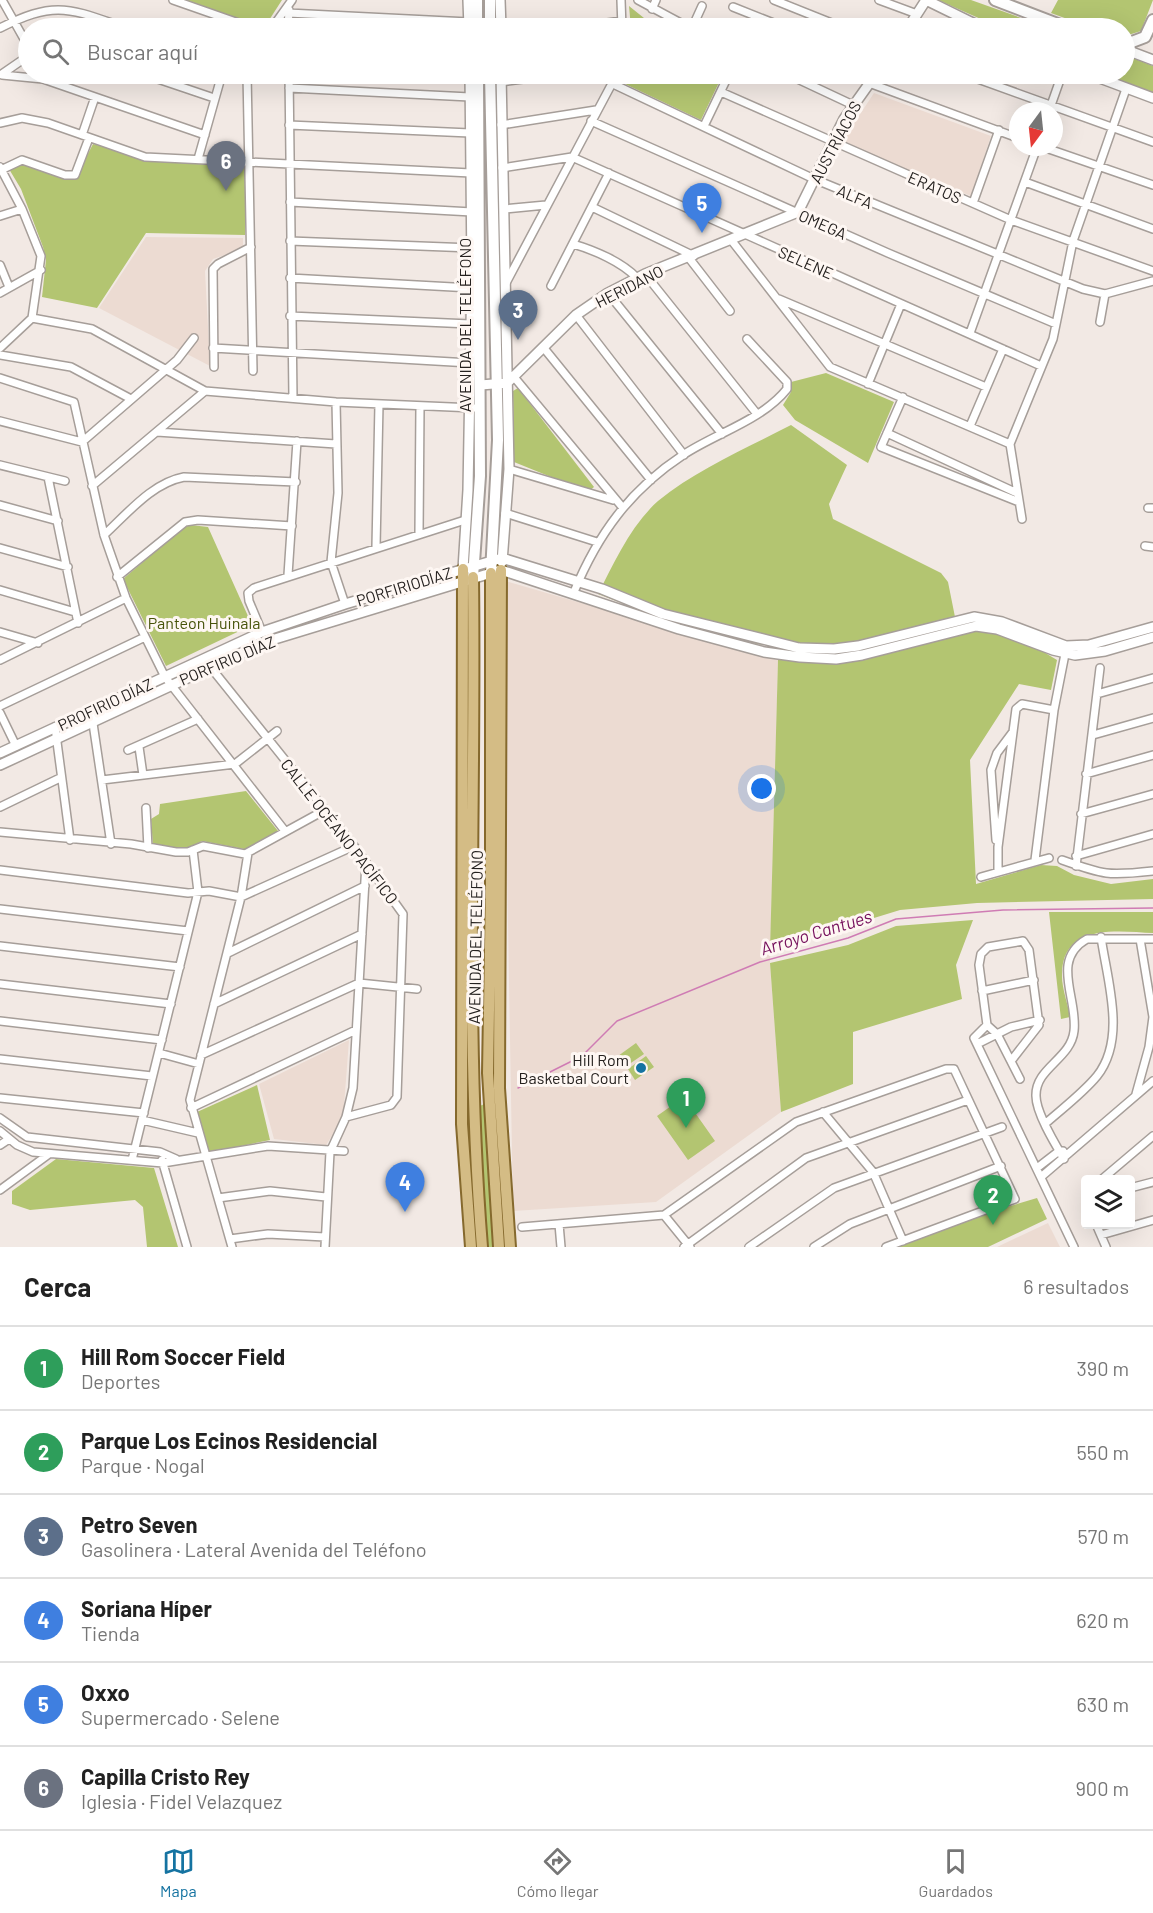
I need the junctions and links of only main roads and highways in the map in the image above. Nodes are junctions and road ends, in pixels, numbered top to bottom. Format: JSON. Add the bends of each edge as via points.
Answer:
{"nodes":[{"id":1,"x":477,"y":0,"type":"edge"},
{"id":2,"x":490,"y":0,"type":"edge"},
{"id":3,"x":996,"y":0,"type":"edge"},
{"id":4,"x":474,"y":18,"type":"edge"},
{"id":5,"x":490,"y":18,"type":"edge"},
{"id":6,"x":1042,"y":18,"type":"edge"},
{"id":7,"x":1153,"y":20,"type":"edge"},
{"id":8,"x":1135,"y":42,"type":"edge"},
{"id":9,"x":474,"y":84,"type":"edge"},
{"id":10,"x":491,"y":84,"type":"edge"},
{"id":11,"x":496,"y":571,"type":"junction"},
{"id":12,"x":496,"y":708,"type":"junction"},
{"id":13,"x":469,"y":754,"type":"junction"},
{"id":14,"x":495,"y":1019,"type":"junction"},
{"id":15,"x":472,"y":1023,"type":"junction"},
{"id":16,"x":467,"y":1083,"type":"junction"},
{"id":17,"x":489,"y":1099,"type":"junction"},
{"id":18,"x":467,"y":1100,"type":"junction"},
{"id":19,"x":473,"y":1204,"type":"junction"},
{"id":20,"x":471,"y":1247,"type":"edge"},
{"id":21,"x":482,"y":1247,"type":"edge"},
{"id":22,"x":499,"y":1247,"type":"edge"},
{"id":23,"x":510,"y":1247,"type":"edge"}],
"edges":[{"from":1,"to":4,"type":"main road"},
{"from":2,"to":5,"type":"main road"},
{"from":3,"to":6,"type":"main road"},
{"from":7,"to":8,"type":"main road","via":[[1145,37]]},
{"from":9,"to":13,"type":"main road","name":"AVENIDA DEL TELÉFONO","via":[[480,385],[474,408],[480,491],[468,573]]},
{"from":10,"to":11,"type":"main road","name":"AVENIDA DEL TELÉFONO","via":[[506,382],[497,472]]},
{"from":11,"to":12,"type":"main road"},
{"from":11,"to":12,"type":"main road","name":"AVENIDA DEL TELÉFONO","via":[[490,627]]},
{"from":12,"to":14,"type":"main road","name":"AVENIDA DEL TELÉFONO"},
{"from":13,"to":15,"type":"main road","name":"AVENIDA DEL TELÉFONO"},
{"from":13,"to":16,"type":"main road"},
{"from":14,"to":15,"type":"main road"},
{"from":14,"to":17,"type":"main road","name":"AVENIDA DEL TELÉFONO"},
{"from":14,"to":23,"type":"main road"},
{"from":15,"to":16,"type":"main road","name":"AVENIDA DEL TELÉFONO"},
{"from":16,"to":18,"type":"main road"},
{"from":17,"to":18,"type":"main road"},
{"from":17,"to":22,"type":"main road","name":"AVENIDA DEL TELÉFONO"},
{"from":18,"to":19,"type":"main road"},
{"from":19,"to":20,"type":"main road"},
{"from":19,"to":21,"type":"main road"}]}
